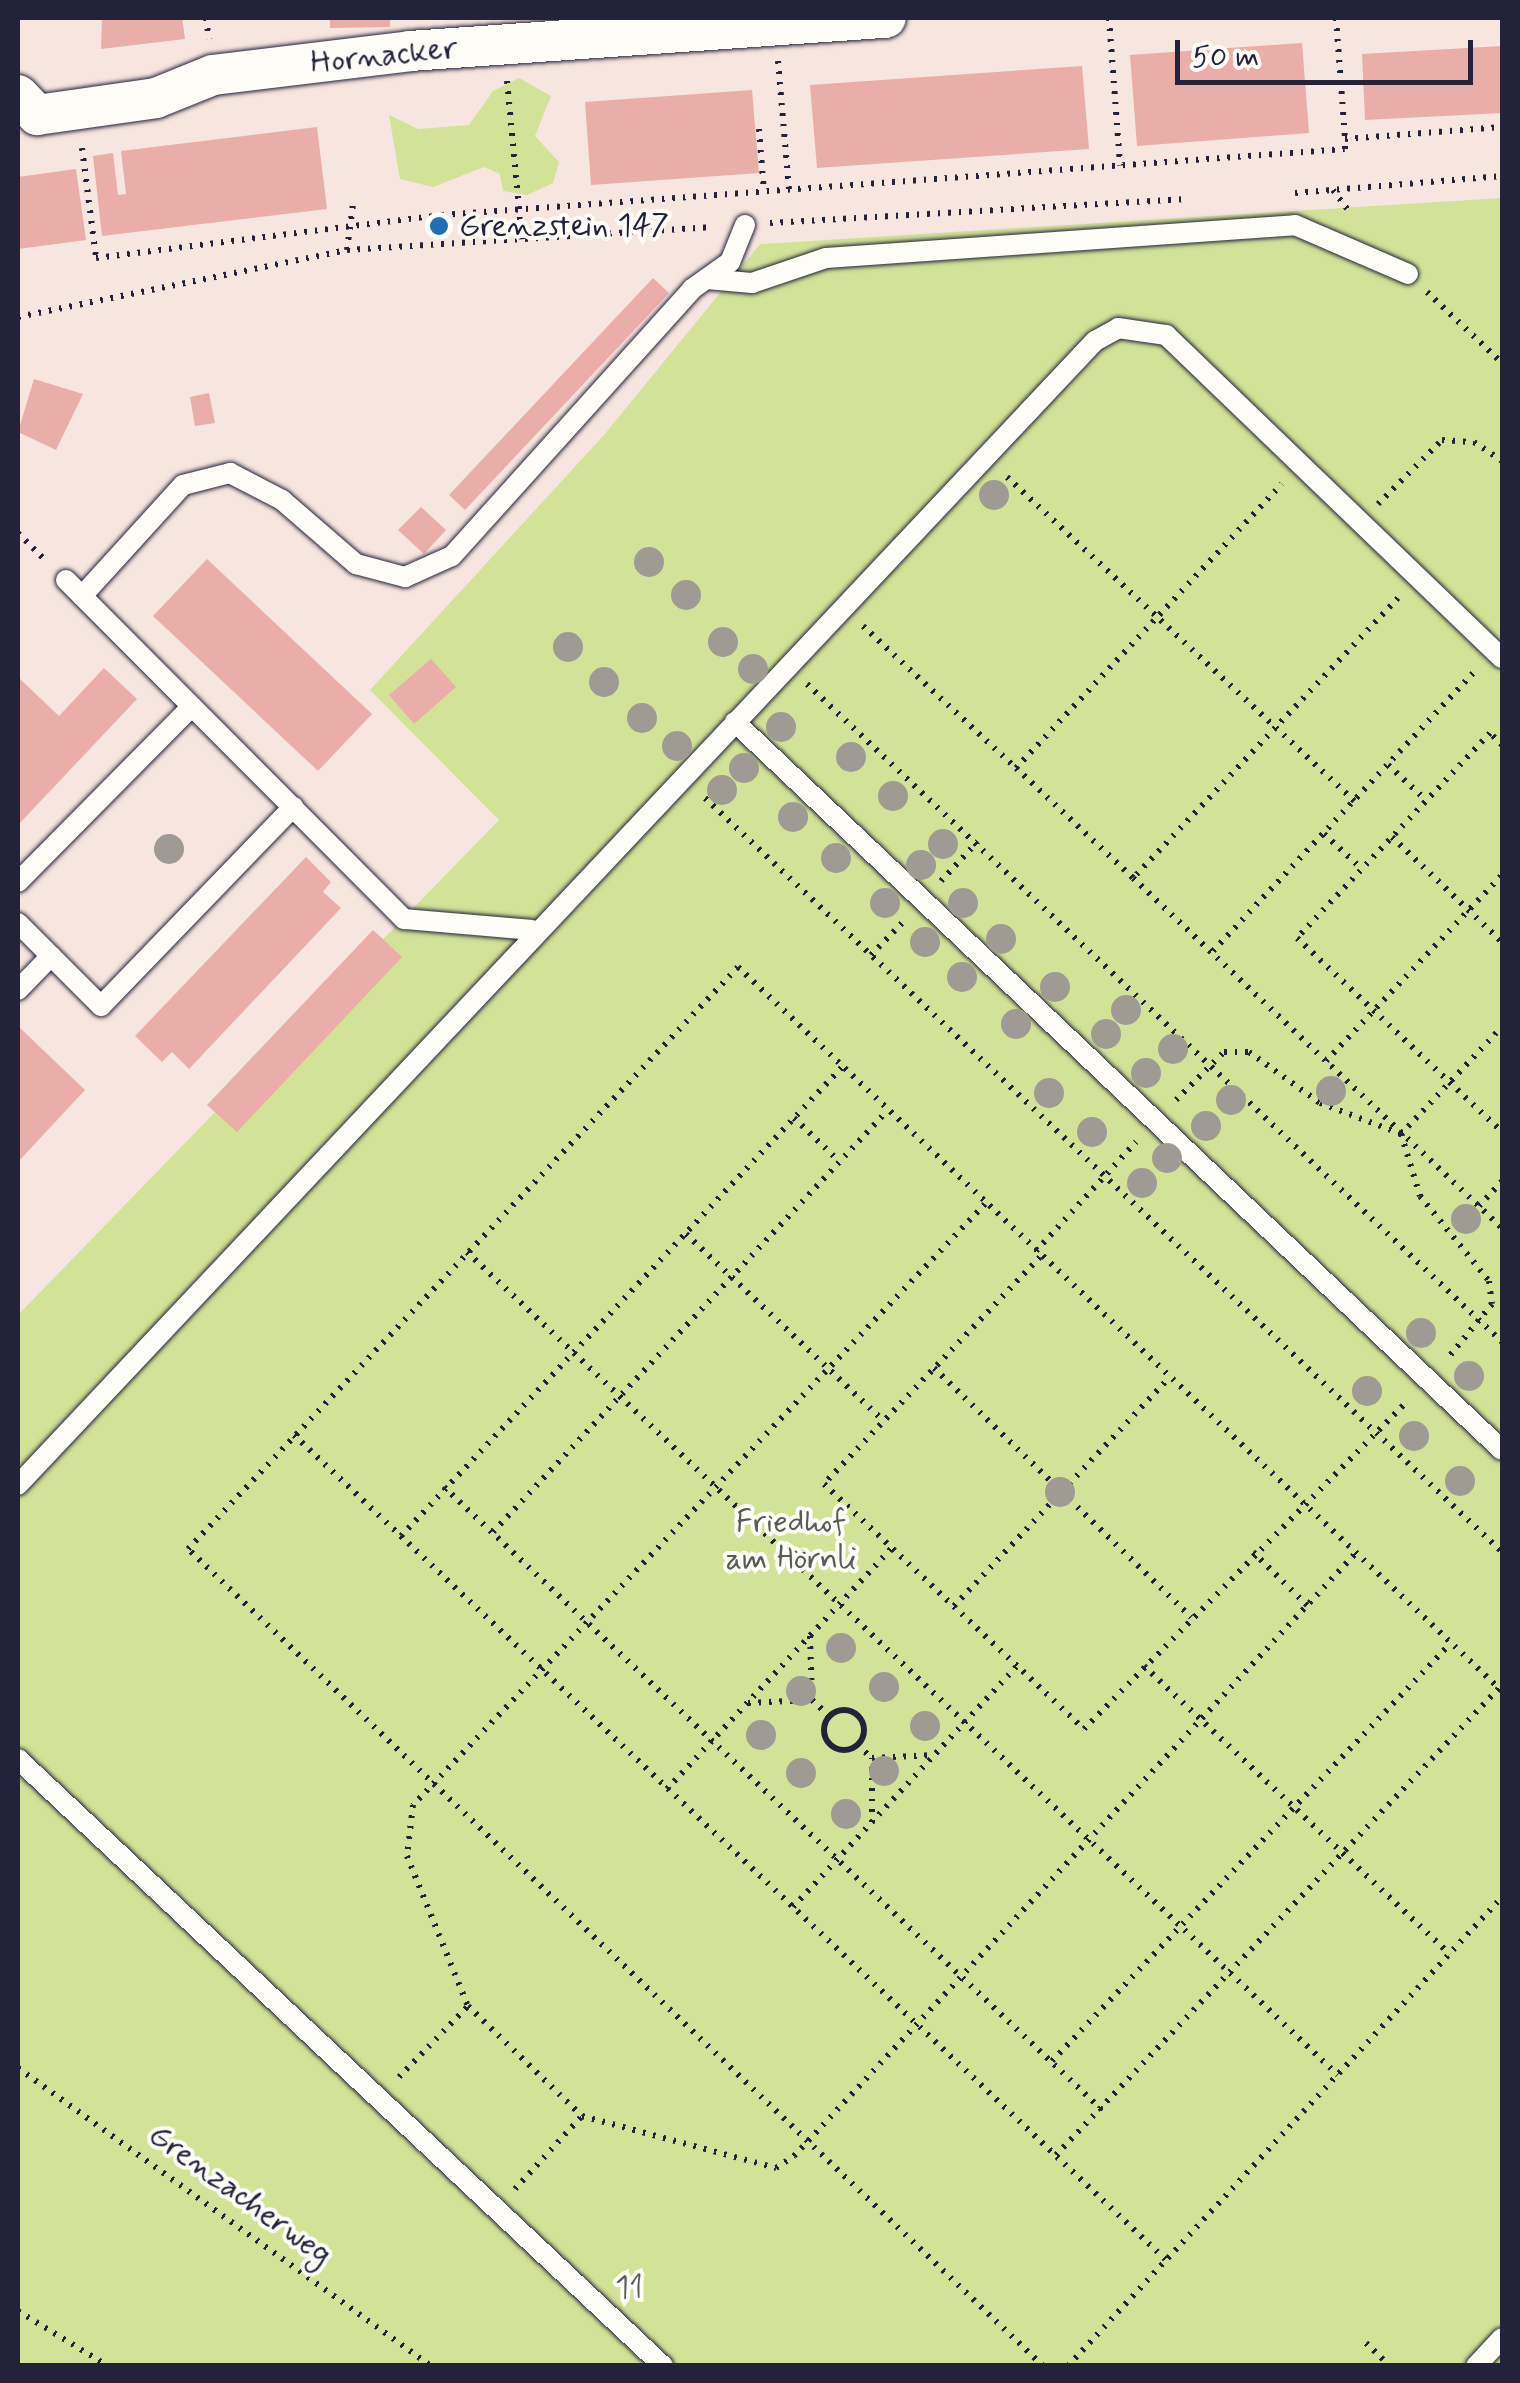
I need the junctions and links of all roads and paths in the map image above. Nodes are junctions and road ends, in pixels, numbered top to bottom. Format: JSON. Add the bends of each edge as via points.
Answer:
{"nodes":[{"id":1,"x":886,"y":18,"type":"edge"},
{"id":2,"x":1109,"y":18,"type":"edge"},
{"id":3,"x":1336,"y":18,"type":"edge"},
{"id":4,"x":775,"y":25,"type":"junction"},
{"id":5,"x":504,"y":45,"type":"junction"},
{"id":6,"x":18,"y":95,"type":"edge"},
{"id":7,"x":77,"y":110,"type":"junction"},
{"id":8,"x":1502,"y":127,"type":"edge"},
{"id":9,"x":760,"y":130,"type":"dead end"},
{"id":10,"x":1344,"y":139,"type":"junction"},
{"id":11,"x":1120,"y":166,"type":"junction"},
{"id":12,"x":789,"y":190,"type":"junction"},
{"id":13,"x":764,"y":192,"type":"junction"},
{"id":14,"x":353,"y":204,"type":"dead end"},
{"id":15,"x":519,"y":210,"type":"junction"},
{"id":16,"x":745,"y":225,"type":"dead end"},
{"id":17,"x":354,"y":226,"type":"junction"},
{"id":18,"x":522,"y":239,"type":"dead end"},
{"id":19,"x":347,"y":250,"type":"dead end"},
{"id":20,"x":1408,"y":274,"type":"dead end"},
{"id":21,"x":706,"y":279,"type":"junction"},
{"id":22,"x":984,"y":455,"type":"junction"},
{"id":23,"x":1502,"y":461,"type":"edge"},
{"id":24,"x":1303,"y":462,"type":"junction"},
{"id":25,"x":1365,"y":520,"type":"junction"},
{"id":26,"x":18,"y":533,"type":"edge"},
{"id":27,"x":1418,"y":577,"type":"junction"},
{"id":28,"x":66,"y":580,"type":"joint"},
{"id":29,"x":82,"y":596,"type":"junction"},
{"id":30,"x":843,"y":608,"type":"junction"},
{"id":31,"x":1158,"y":618,"type":"junction"},
{"id":32,"x":1498,"y":654,"type":"edge"},
{"id":33,"x":788,"y":666,"type":"junction"},
{"id":34,"x":192,"y":706,"type":"junction"},
{"id":35,"x":735,"y":722,"type":"junction"},
{"id":36,"x":1275,"y":728,"type":"junction"},
{"id":37,"x":1502,"y":745,"type":"edge"},
{"id":38,"x":1388,"y":765,"type":"junction"},
{"id":39,"x":1016,"y":768,"type":"junction"},
{"id":40,"x":682,"y":777,"type":"junction"},
{"id":41,"x":1426,"y":800,"type":"junction"},
{"id":42,"x":1354,"y":802,"type":"junction"},
{"id":43,"x":293,"y":808,"type":"junction"},
{"id":44,"x":1324,"y":834,"type":"junction"},
{"id":45,"x":1392,"y":837,"type":"junction"},
{"id":46,"x":1362,"y":869,"type":"junction"},
{"id":47,"x":1502,"y":875,"type":"edge"},
{"id":48,"x":1134,"y":878,"type":"junction"},
{"id":49,"x":18,"y":882,"type":"edge"},
{"id":50,"x":1469,"y":910,"type":"junction"},
{"id":51,"x":18,"y":923,"type":"edge"},
{"id":52,"x":532,"y":930,"type":"junction"},
{"id":53,"x":1502,"y":942,"type":"edge"},
{"id":54,"x":1213,"y":952,"type":"junction"},
{"id":55,"x":51,"y":956,"type":"junction"},
{"id":56,"x":18,"y":990,"type":"edge"},
{"id":57,"x":1374,"y":1010,"type":"junction"},
{"id":58,"x":1502,"y":1026,"type":"edge"},
{"id":59,"x":1326,"y":1061,"type":"junction"},
{"id":60,"x":842,"y":1067,"type":"junction"},
{"id":61,"x":1450,"y":1082,"type":"junction"},
{"id":62,"x":886,"y":1111,"type":"junction"},
{"id":63,"x":794,"y":1118,"type":"junction"},
{"id":64,"x":1502,"y":1132,"type":"edge"},
{"id":65,"x":1401,"y":1134,"type":"junction"},
{"id":66,"x":839,"y":1161,"type":"junction"},
{"id":67,"x":1502,"y":1181,"type":"edge"},
{"id":68,"x":986,"y":1204,"type":"junction"},
{"id":69,"x":1479,"y":1206,"type":"junction"},
{"id":70,"x":1502,"y":1228,"type":"edge"},
{"id":71,"x":686,"y":1234,"type":"junction"},
{"id":72,"x":468,"y":1252,"type":"junction"},
{"id":73,"x":1040,"y":1257,"type":"junction"},
{"id":74,"x":731,"y":1278,"type":"junction"},
{"id":75,"x":1502,"y":1342,"type":"edge"},
{"id":76,"x":574,"y":1352,"type":"junction"},
{"id":77,"x":830,"y":1368,"type":"junction"},
{"id":78,"x":934,"y":1368,"type":"junction"},
{"id":79,"x":1169,"y":1378,"type":"junction"},
{"id":80,"x":621,"y":1397,"type":"junction"},
{"id":81,"x":883,"y":1420,"type":"junction"},
{"id":82,"x":294,"y":1436,"type":"junction"},
{"id":83,"x":1502,"y":1450,"type":"edge"},
{"id":84,"x":18,"y":1485,"type":"edge"},
{"id":85,"x":716,"y":1486,"type":"junction"},
{"id":86,"x":444,"y":1487,"type":"junction"},
{"id":87,"x":1060,"y":1492,"type":"junction"},
{"id":88,"x":1307,"y":1505,"type":"junction"},
{"id":89,"x":494,"y":1532,"type":"junction"},
{"id":90,"x":401,"y":1536,"type":"junction"},
{"id":91,"x":892,"y":1548,"type":"junction"},
{"id":92,"x":1252,"y":1552,"type":"junction"},
{"id":93,"x":1502,"y":1552,"type":"edge"},
{"id":94,"x":1356,"y":1553,"type":"junction"},
{"id":95,"x":839,"y":1603,"type":"junction"},
{"id":96,"x":1308,"y":1604,"type":"junction"},
{"id":97,"x":954,"y":1606,"type":"junction"},
{"id":98,"x":1192,"y":1617,"type":"junction"},
{"id":99,"x":588,"y":1619,"type":"junction"},
{"id":100,"x":810,"y":1636,"type":"junction"},
{"id":101,"x":1450,"y":1644,"type":"junction"},
{"id":102,"x":1018,"y":1666,"type":"junction"},
{"id":103,"x":1144,"y":1666,"type":"junction"},
{"id":104,"x":540,"y":1668,"type":"junction"},
{"id":105,"x":1501,"y":1689,"type":"edge"},
{"id":106,"x":812,"y":1700,"type":"junction"},
{"id":107,"x":748,"y":1703,"type":"junction"},
{"id":108,"x":829,"y":1716,"type":"junction"},
{"id":109,"x":1200,"y":1718,"type":"junction"},
{"id":110,"x":970,"y":1719,"type":"junction"},
{"id":111,"x":714,"y":1739,"type":"junction"},
{"id":112,"x":857,"y":1745,"type":"junction"},
{"id":113,"x":935,"y":1755,"type":"junction"},
{"id":114,"x":872,"y":1758,"type":"junction"},
{"id":115,"x":18,"y":1759,"type":"edge"},
{"id":116,"x":434,"y":1783,"type":"junction"},
{"id":117,"x":667,"y":1789,"type":"junction"},
{"id":118,"x":1294,"y":1809,"type":"junction"},
{"id":119,"x":872,"y":1822,"type":"junction"},
{"id":120,"x":1090,"y":1834,"type":"junction"},
{"id":121,"x":1342,"y":1853,"type":"junction"},
{"id":122,"x":839,"y":1857,"type":"junction"},
{"id":123,"x":1502,"y":1897,"type":"edge"},
{"id":124,"x":792,"y":1907,"type":"junction"},
{"id":125,"x":1180,"y":1926,"type":"junction"},
{"id":126,"x":1450,"y":1954,"type":"junction"},
{"id":127,"x":962,"y":1972,"type":"junction"},
{"id":128,"x":1230,"y":1974,"type":"junction"},
{"id":129,"x":468,"y":2006,"type":"junction"},
{"id":130,"x":914,"y":2022,"type":"junction"},
{"id":131,"x":1052,"y":2060,"type":"junction"},
{"id":132,"x":18,"y":2068,"type":"edge"},
{"id":133,"x":1338,"y":2075,"type":"junction"},
{"id":134,"x":377,"y":2098,"type":"junction"},
{"id":135,"x":1102,"y":2110,"type":"junction"},
{"id":136,"x":582,"y":2116,"type":"junction"},
{"id":137,"x":808,"y":2134,"type":"junction"},
{"id":138,"x":1056,"y":2155,"type":"junction"},
{"id":139,"x":496,"y":2210,"type":"junction"},
{"id":140,"x":1166,"y":2260,"type":"junction"},
{"id":141,"x":18,"y":2311,"type":"edge"},
{"id":142,"x":1502,"y":2338,"type":"edge"},
{"id":143,"x":1366,"y":2343,"type":"dead end"},
{"id":144,"x":108,"y":2366,"type":"edge"},
{"id":145,"x":432,"y":2366,"type":"edge"},
{"id":146,"x":664,"y":2366,"type":"edge"},
{"id":147,"x":1043,"y":2366,"type":"edge"},
{"id":148,"x":1068,"y":2366,"type":"edge"},
{"id":149,"x":1390,"y":2366,"type":"edge"},
{"id":150,"x":1476,"y":2366,"type":"edge"}],
"edges":[{"from":1,"to":4,"type":"street","name":"Hornacker"},
{"from":2,"to":11,"type":"path"},
{"from":3,"to":10,"type":"path"},
{"from":4,"to":5,"type":"street","name":"Hornacker"},
{"from":4,"to":12,"type":"path"},
{"from":5,"to":7,"type":"street","name":"Hornacker","via":[[214,75],[156,98]]},
{"from":5,"to":15,"type":"path"},
{"from":6,"to":7,"type":"street","name":"Hornacker","via":[[37,114]]},
{"from":7,"to":17,"type":"path","via":[[96,258]]},
{"from":8,"to":10,"type":"path"},
{"from":9,"to":13,"type":"path"},
{"from":10,"to":11,"type":"path","via":[[1345,149]]},
{"from":11,"to":12,"type":"path"},
{"from":12,"to":13,"type":"path"},
{"from":13,"to":15,"type":"path"},
{"from":14,"to":17,"type":"path"},
{"from":15,"to":17,"type":"path"},
{"from":15,"to":18,"type":"path"},
{"from":16,"to":21,"type":"lane","via":[[730,262]]},
{"from":17,"to":19,"type":"path"},
{"from":20,"to":21,"type":"lane","via":[[1296,226],[826,258],[752,282]]},
{"from":21,"to":29,"type":"lane","via":[[452,556],[404,577],[356,564],[282,500],[230,473],[182,484]]},
{"from":22,"to":24,"type":"lane","via":[[1094,341],[1143,327],[1166,335]]},
{"from":22,"to":30,"type":"lane"},
{"from":22,"to":31,"type":"path"},
{"from":23,"to":25,"type":"path","via":[[1474,442],[1442,440]]},
{"from":24,"to":25,"type":"lane"},
{"from":24,"to":31,"type":"path"},
{"from":25,"to":27,"type":"lane"},
{"from":26,"to":28,"type":"path"},
{"from":27,"to":32,"type":"lane"},
{"from":27,"to":36,"type":"path"},
{"from":28,"to":29,"type":"lane"},
{"from":29,"to":34,"type":"lane"},
{"from":30,"to":33,"type":"lane"},
{"from":30,"to":39,"type":"path"},
{"from":31,"to":36,"type":"path"},
{"from":31,"to":39,"type":"path"},
{"from":32,"to":38,"type":"path"},
{"from":33,"to":35,"type":"lane"},
{"from":33,"to":75,"type":"path"},
{"from":34,"to":43,"type":"lane"},
{"from":34,"to":49,"type":"lane"},
{"from":35,"to":40,"type":"lane"},
{"from":35,"to":83,"type":"lane"},
{"from":36,"to":42,"type":"path"},
{"from":36,"to":48,"type":"path"},
{"from":37,"to":41,"type":"path","via":[[1490,733]]},
{"from":38,"to":41,"type":"path"},
{"from":38,"to":42,"type":"path"},
{"from":39,"to":48,"type":"path"},
{"from":40,"to":52,"type":"lane"},
{"from":40,"to":93,"type":"path"},
{"from":41,"to":45,"type":"path"},
{"from":42,"to":44,"type":"path"},
{"from":43,"to":52,"type":"lane","via":[[404,919]]},
{"from":43,"to":55,"type":"lane","via":[[101,1006]]},
{"from":44,"to":46,"type":"path"},
{"from":44,"to":54,"type":"path"},
{"from":45,"to":46,"type":"path"},
{"from":45,"to":50,"type":"path"},
{"from":46,"to":57,"type":"path","via":[[1298,938]]},
{"from":47,"to":50,"type":"path"},
{"from":48,"to":54,"type":"path"},
{"from":50,"to":53,"type":"path"},
{"from":50,"to":57,"type":"path"},
{"from":51,"to":55,"type":"lane"},
{"from":52,"to":84,"type":"lane"},
{"from":54,"to":59,"type":"path"},
{"from":55,"to":56,"type":"lane"},
{"from":57,"to":59,"type":"path"},
{"from":57,"to":61,"type":"path"},
{"from":58,"to":61,"type":"path"},
{"from":59,"to":65,"type":"path"},
{"from":60,"to":62,"type":"path"},
{"from":60,"to":63,"type":"path"},
{"from":60,"to":72,"type":"path","via":[[738,967]]},
{"from":61,"to":64,"type":"path"},
{"from":61,"to":65,"type":"path"},
{"from":62,"to":66,"type":"path"},
{"from":62,"to":68,"type":"path"},
{"from":63,"to":66,"type":"path"},
{"from":63,"to":71,"type":"path"},
{"from":65,"to":69,"type":"path"},
{"from":66,"to":74,"type":"path"},
{"from":67,"to":69,"type":"path"},
{"from":68,"to":73,"type":"path"},
{"from":68,"to":77,"type":"path"},
{"from":69,"to":70,"type":"path"},
{"from":71,"to":74,"type":"path"},
{"from":71,"to":76,"type":"path"},
{"from":72,"to":76,"type":"path"},
{"from":72,"to":82,"type":"path"},
{"from":73,"to":78,"type":"path"},
{"from":73,"to":79,"type":"path"},
{"from":74,"to":77,"type":"path"},
{"from":74,"to":80,"type":"path"},
{"from":76,"to":80,"type":"path"},
{"from":76,"to":86,"type":"path"},
{"from":77,"to":81,"type":"path"},
{"from":77,"to":85,"type":"path"},
{"from":78,"to":81,"type":"path"},
{"from":78,"to":87,"type":"path"},
{"from":79,"to":87,"type":"path"},
{"from":79,"to":88,"type":"path"},
{"from":80,"to":85,"type":"path"},
{"from":80,"to":89,"type":"path"},
{"from":81,"to":91,"type":"path","via":[[824,1484]]},
{"from":82,"to":90,"type":"path"},
{"from":82,"to":116,"type":"path","via":[[188,1549]]},
{"from":85,"to":95,"type":"path"},
{"from":85,"to":99,"type":"path"},
{"from":86,"to":89,"type":"path"},
{"from":86,"to":90,"type":"path"},
{"from":87,"to":97,"type":"path"},
{"from":87,"to":98,"type":"path"},
{"from":88,"to":92,"type":"path"},
{"from":88,"to":94,"type":"path"},
{"from":89,"to":99,"type":"path"},
{"from":90,"to":104,"type":"path"},
{"from":91,"to":95,"type":"path"},
{"from":91,"to":97,"type":"path"},
{"from":92,"to":96,"type":"path"},
{"from":92,"to":98,"type":"path"},
{"from":94,"to":96,"type":"path"},
{"from":94,"to":101,"type":"path"},
{"from":95,"to":100,"type":"path"},
{"from":95,"to":110,"type":"path"},
{"from":96,"to":109,"type":"path"},
{"from":97,"to":102,"type":"path"},
{"from":98,"to":103,"type":"path"},
{"from":99,"to":104,"type":"path"},
{"from":99,"to":111,"type":"path"},
{"from":100,"to":106,"type":"path"},
{"from":100,"to":107,"type":"path"},
{"from":101,"to":105,"type":"path"},
{"from":101,"to":118,"type":"path"},
{"from":102,"to":103,"type":"path","via":[[1084,1728]]},
{"from":102,"to":110,"type":"path"},
{"from":103,"to":109,"type":"path"},
{"from":104,"to":116,"type":"path"},
{"from":104,"to":117,"type":"path"},
{"from":105,"to":121,"type":"path"},
{"from":106,"to":107,"type":"path"},
{"from":106,"to":108,"type":"path"},
{"from":107,"to":111,"type":"path"},
{"from":108,"to":112,"type":"path","via":[[829,1744]]},
{"from":108,"to":112,"type":"path","via":[[859,1717]]},
{"from":109,"to":118,"type":"path"},
{"from":109,"to":120,"type":"path"},
{"from":110,"to":113,"type":"path"},
{"from":110,"to":120,"type":"path"},
{"from":111,"to":117,"type":"path"},
{"from":111,"to":122,"type":"path"},
{"from":112,"to":114,"type":"path"},
{"from":113,"to":114,"type":"path"},
{"from":113,"to":119,"type":"path"},
{"from":114,"to":119,"type":"path"},
{"from":115,"to":134,"type":"lane"},
{"from":116,"to":129,"type":"path","via":[[405,1825],[407,1856]]},
{"from":116,"to":137,"type":"path"},
{"from":117,"to":124,"type":"path"},
{"from":118,"to":121,"type":"path"},
{"from":118,"to":125,"type":"path"},
{"from":119,"to":122,"type":"path"},
{"from":120,"to":125,"type":"path"},
{"from":120,"to":127,"type":"path"},
{"from":121,"to":126,"type":"path"},
{"from":121,"to":128,"type":"path"},
{"from":122,"to":124,"type":"path"},
{"from":122,"to":127,"type":"path"},
{"from":123,"to":126,"type":"path"},
{"from":124,"to":130,"type":"path"},
{"from":125,"to":128,"type":"path"},
{"from":125,"to":131,"type":"path"},
{"from":126,"to":133,"type":"path"},
{"from":127,"to":130,"type":"path"},
{"from":127,"to":131,"type":"path"},
{"from":128,"to":133,"type":"path"},
{"from":128,"to":135,"type":"path"},
{"from":129,"to":134,"type":"path"},
{"from":129,"to":136,"type":"path"},
{"from":130,"to":137,"type":"path"},
{"from":130,"to":138,"type":"path"},
{"from":131,"to":135,"type":"path"},
{"from":132,"to":145,"type":"path","name":"Grenzacherweg"},
{"from":133,"to":140,"type":"path"},
{"from":134,"to":139,"type":"lane"},
{"from":135,"to":138,"type":"path"},
{"from":136,"to":137,"type":"path","via":[[776,2168]]},
{"from":136,"to":139,"type":"path"},
{"from":137,"to":147,"type":"path"},
{"from":138,"to":140,"type":"path"},
{"from":139,"to":146,"type":"lane"},
{"from":140,"to":148,"type":"path"},
{"from":141,"to":144,"type":"path"},
{"from":142,"to":150,"type":"lane"},
{"from":143,"to":149,"type":"path"}]}
